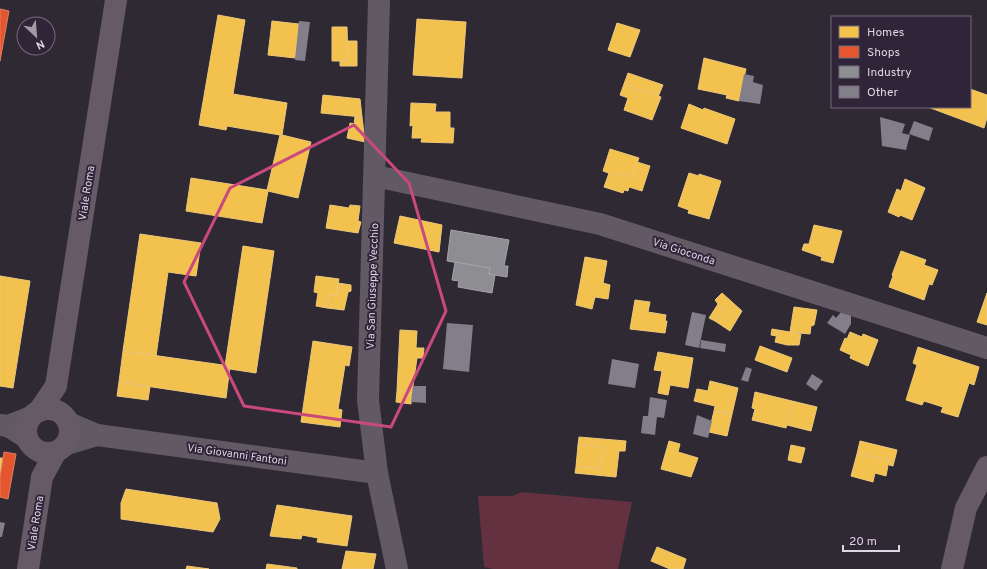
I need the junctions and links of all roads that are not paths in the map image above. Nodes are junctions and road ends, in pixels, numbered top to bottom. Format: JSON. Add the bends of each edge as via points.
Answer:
{"nodes":[{"id":1,"x":116,"y":0,"type":"edge"},
{"id":2,"x":380,"y":0,"type":"edge"},
{"id":3,"x":375,"y":176,"type":"junction"},
{"id":4,"x":987,"y":348,"type":"edge"},
{"id":5,"x":56,"y":386,"type":"junction"},
{"id":6,"x":35,"y":414,"type":"junction"},
{"id":7,"x":4,"y":425,"type":"edge"},
{"id":8,"x":53,"y":438,"type":"junction"},
{"id":9,"x":987,"y":467,"type":"edge"},
{"id":10,"x":377,"y":473,"type":"junction"},
{"id":11,"x":28,"y":569,"type":"edge"},
{"id":12,"x":397,"y":569,"type":"edge"},
{"id":13,"x":952,"y":569,"type":"edge"}],
"edges":[{"from":1,"to":5,"type":"main road","name":"Viale Roma"},
{"from":2,"to":3,"type":"street","name":"Via San Giuseppe Vecchio"},
{"from":3,"to":4,"type":"street","name":"Via Gioconda","via":[[600,224]]},
{"from":3,"to":10,"type":"street","name":"Via San Giuseppe Vecchio","via":[[368,400]]},
{"from":5,"to":6,"type":"main road","name":"Viale Roma"},
{"from":5,"to":8,"type":"main road","name":"Viale Roma"},
{"from":6,"to":7,"type":"street"},
{"from":6,"to":8,"type":"main road","name":"Viale Roma","via":[[26,427]]},
{"from":6,"to":8,"type":"main road","via":[[46,409],[60,412]]},
{"from":7,"to":8,"type":"street"},
{"from":8,"to":10,"type":"street","name":"Via Giovanni Fantoni","via":[[97,435]]},
{"from":8,"to":11,"type":"main road","name":"Viale Roma","via":[[42,477]]},
{"from":9,"to":13,"type":"main road","via":[[966,508]]},
{"from":10,"to":12,"type":"street","name":"Via San Giuseppe Vecchio"}]}
